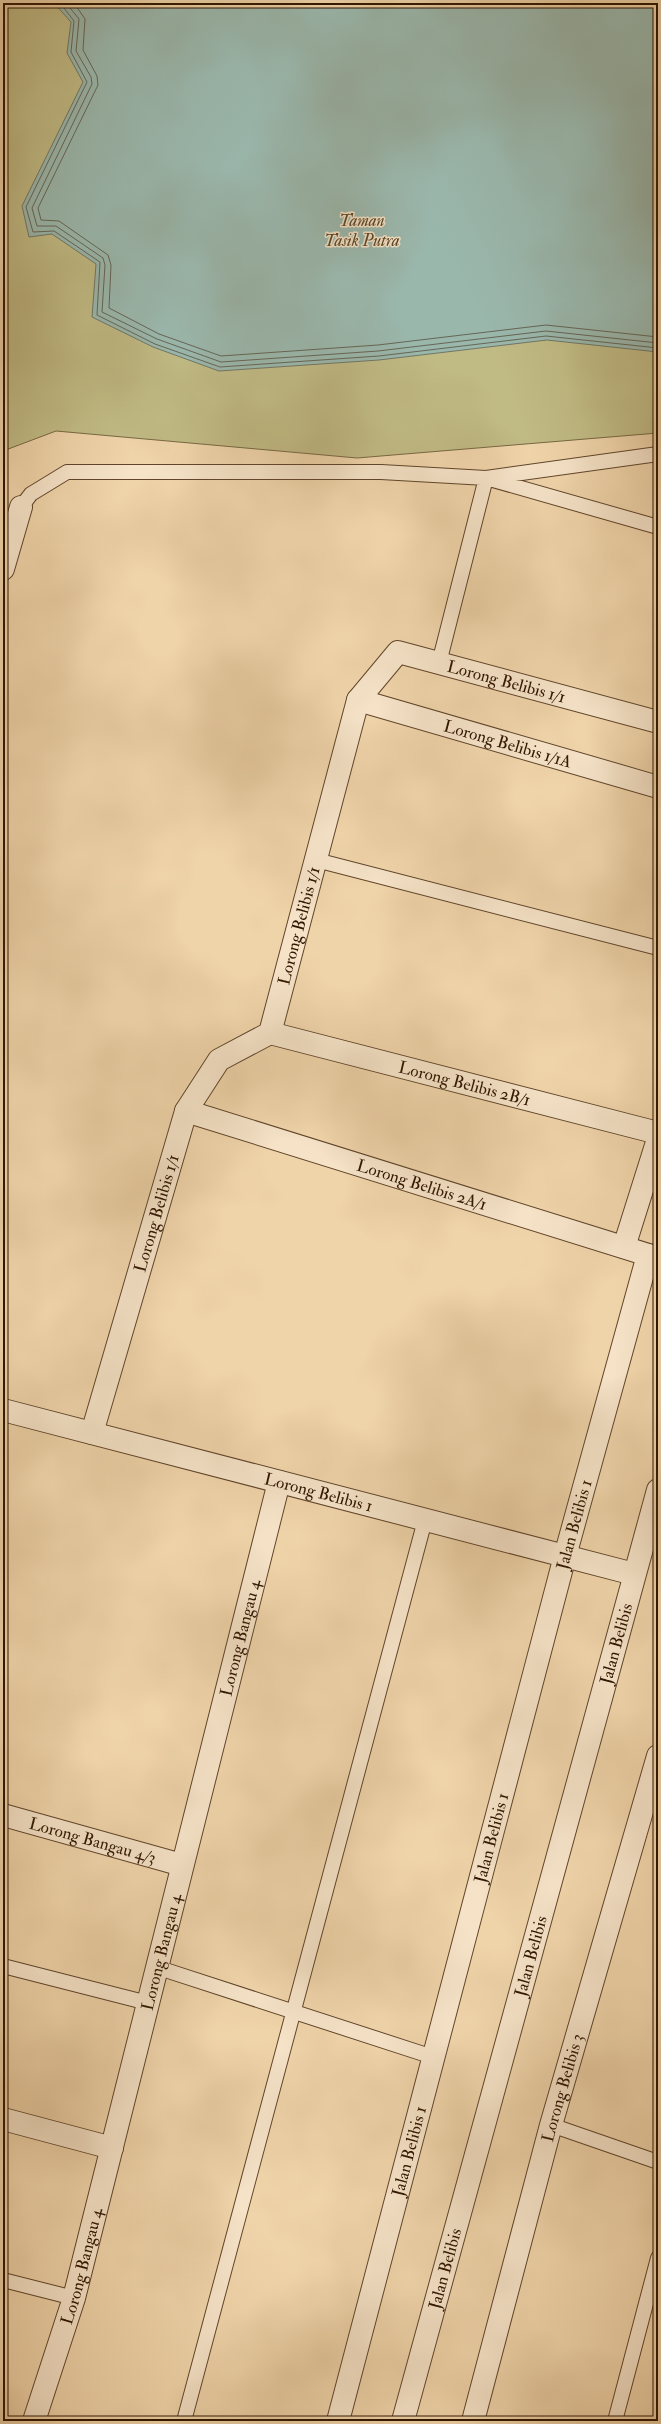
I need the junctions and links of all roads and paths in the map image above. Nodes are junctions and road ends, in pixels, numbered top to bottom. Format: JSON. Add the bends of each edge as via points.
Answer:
{"nodes":[{"id":1,"x":658,"y":454,"type":"edge"},
{"id":2,"x":486,"y":478,"type":"junction"},
{"id":3,"x":20,"y":507,"type":"joint"},
{"id":4,"x":658,"y":527,"type":"edge"},
{"id":5,"x":8,"y":532,"type":"edge"},
{"id":6,"x":3,"y":569,"type":"edge"},
{"id":7,"x":439,"y":663,"type":"junction"},
{"id":8,"x":358,"y":700,"type":"junction"},
{"id":9,"x":658,"y":722,"type":"edge"},
{"id":10,"x":658,"y":787,"type":"edge"},
{"id":11,"x":316,"y":860,"type":"junction"},
{"id":12,"x":658,"y":948,"type":"edge"},
{"id":13,"x":270,"y":1033,"type":"junction"},
{"id":14,"x":186,"y":1112,"type":"junction"},
{"id":15,"x":658,"y":1133,"type":"edge"},
{"id":16,"x":658,"y":1139,"type":"edge"},
{"id":17,"x":624,"y":1247,"type":"junction"},
{"id":18,"x":653,"y":1257,"type":"edge"},
{"id":19,"x":3,"y":1410,"type":"edge"},
{"id":20,"x":92,"y":1433,"type":"junction"},
{"id":21,"x":279,"y":1482,"type":"junction"},
{"id":22,"x":658,"y":1490,"type":"edge"},
{"id":23,"x":425,"y":1520,"type":"junction"},
{"id":24,"x":565,"y":1556,"type":"junction"},
{"id":25,"x":634,"y":1574,"type":"junction"},
{"id":26,"x":658,"y":1756,"type":"edge"},
{"id":27,"x":3,"y":1815,"type":"edge"},
{"id":28,"x":182,"y":1866,"type":"junction"},
{"id":29,"x":3,"y":1966,"type":"edge"},
{"id":30,"x":156,"y":1967,"type":"junction"},
{"id":31,"x":148,"y":2004,"type":"junction"},
{"id":32,"x":294,"y":2012,"type":"junction"},
{"id":33,"x":433,"y":2057,"type":"junction"},
{"id":34,"x":3,"y":2119,"type":"edge"},
{"id":35,"x":551,"y":2125,"type":"junction"},
{"id":36,"x":112,"y":2148,"type":"junction"},
{"id":37,"x":658,"y":2162,"type":"edge"},
{"id":38,"x":658,"y":2258,"type":"edge"},
{"id":39,"x":3,"y":2280,"type":"edge"},
{"id":40,"x":74,"y":2298,"type":"junction"},
{"id":41,"x":36,"y":2421,"type":"edge"},
{"id":42,"x":184,"y":2421,"type":"edge"},
{"id":43,"x":338,"y":2421,"type":"edge"},
{"id":44,"x":403,"y":2421,"type":"edge"},
{"id":45,"x":474,"y":2421,"type":"edge"},
{"id":46,"x":615,"y":2421,"type":"edge"}],
"edges":[{"from":1,"to":2,"type":"lane"},
{"from":2,"to":3,"type":"lane","via":[[380,472],[67,472],[30,494]]},
{"from":2,"to":4,"type":"lane"},
{"from":2,"to":7,"type":"lane"},
{"from":3,"to":5,"type":"street"},
{"from":5,"to":6,"type":"street"},
{"from":7,"to":8,"type":"street","name":"Lorong Belibis 1/1","via":[[398,652]]},
{"from":7,"to":9,"type":"street","name":"Lorong Belibis 1/1"},
{"from":8,"to":10,"type":"street","name":"Lorong Belibis 1/1A"},
{"from":8,"to":11,"type":"street","name":"Lorong Belibis 1/1"},
{"from":11,"to":12,"type":"lane"},
{"from":11,"to":13,"type":"street","name":"Lorong Belibis 1/1"},
{"from":13,"to":14,"type":"street","name":"Lorong Belibis 1/1","via":[[219,1060]]},
{"from":13,"to":15,"type":"street","name":"Lorong Belibis 2B/1"},
{"from":14,"to":17,"type":"street","name":"Lorong Belibis 2A/1"},
{"from":14,"to":20,"type":"street","name":"Lorong Belibis 1/1"},
{"from":16,"to":17,"type":"street"},
{"from":17,"to":18,"type":"street","name":"Lorong Belibis 2A/1"},
{"from":18,"to":24,"type":"street","name":"Jalan Belibis 1"},
{"from":19,"to":20,"type":"street","name":"Lorong Belibis 1"},
{"from":20,"to":21,"type":"street","name":"Lorong Belibis 1"},
{"from":21,"to":23,"type":"street","name":"Lorong Belibis 1"},
{"from":21,"to":28,"type":"street","name":"Lorong Bangau 4"},
{"from":22,"to":25,"type":"street","name":"Jalan Belibis"},
{"from":23,"to":24,"type":"street","name":"Lorong Belibis 1"},
{"from":23,"to":32,"type":"lane"},
{"from":24,"to":25,"type":"street","name":"Lorong Belibis 1"},
{"from":24,"to":33,"type":"street","name":"Jalan Belibis 1"},
{"from":25,"to":44,"type":"street","name":"Jalan Belibis"},
{"from":26,"to":35,"type":"street","name":"Lorong Belibis 3"},
{"from":27,"to":28,"type":"street","name":"Lorong Bangau 4/3"},
{"from":28,"to":30,"type":"street","name":"Lorong Bangau 4"},
{"from":29,"to":31,"type":"lane"},
{"from":30,"to":31,"type":"street","name":"Lorong Bangau 4"},
{"from":30,"to":32,"type":"lane"},
{"from":31,"to":36,"type":"street","name":"Lorong Bangau 4"},
{"from":32,"to":33,"type":"lane"},
{"from":32,"to":42,"type":"lane"},
{"from":33,"to":43,"type":"street","name":"Jalan Belibis 1"},
{"from":34,"to":36,"type":"street"},
{"from":35,"to":37,"type":"lane"},
{"from":35,"to":45,"type":"street","name":"Lorong Belibis 3"},
{"from":36,"to":40,"type":"street","name":"Lorong Bangau 4"},
{"from":38,"to":46,"type":"lane"},
{"from":39,"to":40,"type":"lane"},
{"from":40,"to":41,"type":"street","name":"Lorong Bangau 4"}]}
